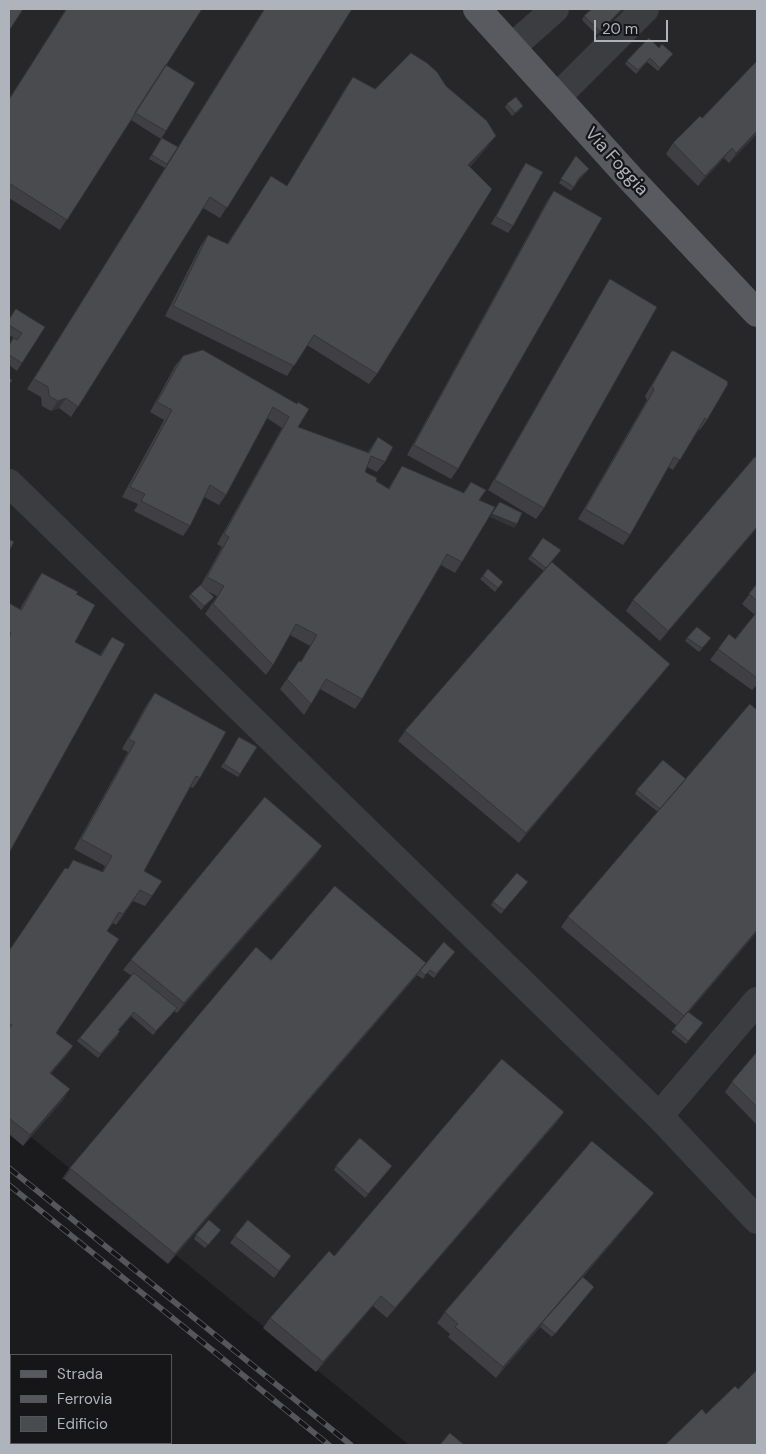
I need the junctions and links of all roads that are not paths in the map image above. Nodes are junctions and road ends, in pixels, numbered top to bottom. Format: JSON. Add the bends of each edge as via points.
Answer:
{"nodes":[{"id":1,"x":477,"y":9,"type":"edge"},
{"id":2,"x":554,"y":9,"type":"edge"},
{"id":3,"x":645,"y":9,"type":"edge"},
{"id":4,"x":512,"y":47,"type":"junction"},
{"id":5,"x":557,"y":97,"type":"junction"},
{"id":6,"x":757,"y":313,"type":"edge"},
{"id":7,"x":9,"y":484,"type":"edge"},
{"id":8,"x":757,"y":1001,"type":"edge"},
{"id":9,"x":658,"y":1116,"type":"junction"},
{"id":10,"x":757,"y":1220,"type":"edge"}],
"edges":[{"from":1,"to":4,"type":"main road","name":"Via Foggia"},
{"from":2,"to":4,"type":"street"},
{"from":3,"to":5,"type":"street"},
{"from":4,"to":5,"type":"main road","name":"Via Foggia"},
{"from":5,"to":6,"type":"main road","name":"Via Foggia"},
{"from":7,"to":9,"type":"street"},
{"from":8,"to":9,"type":"street"},
{"from":9,"to":10,"type":"street"}]}
